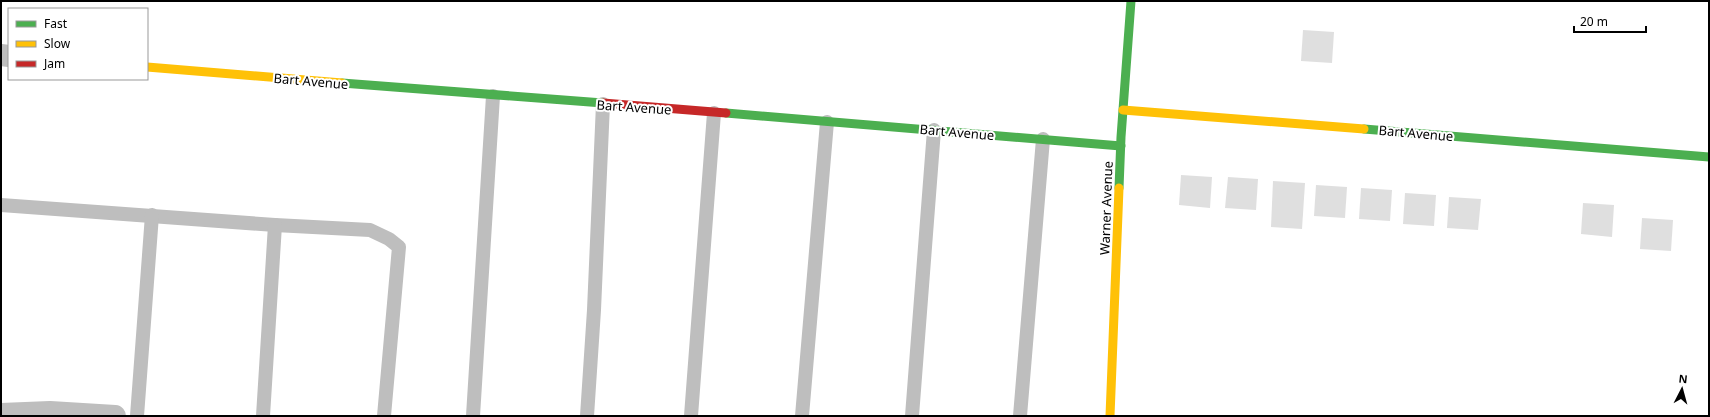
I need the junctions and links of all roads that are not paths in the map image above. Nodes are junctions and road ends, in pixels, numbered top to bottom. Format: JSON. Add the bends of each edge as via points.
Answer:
{"nodes":[{"id":1,"x":1131,"y":1,"type":"edge"},
{"id":2,"x":148,"y":68,"type":"edge"},
{"id":3,"x":493,"y":96,"type":"junction"},
{"id":4,"x":603,"y":104,"type":"junction"},
{"id":5,"x":1123,"y":110,"type":"junction"},
{"id":6,"x":714,"y":113,"type":"junction"},
{"id":7,"x":827,"y":122,"type":"junction"},
{"id":8,"x":934,"y":130,"type":"junction"},
{"id":9,"x":1043,"y":139,"type":"junction"},
{"id":10,"x":1121,"y":146,"type":"junction"},
{"id":11,"x":1709,"y":157,"type":"edge"},
{"id":12,"x":1,"y":205,"type":"edge"},
{"id":13,"x":152,"y":215,"type":"junction"},
{"id":14,"x":275,"y":225,"type":"junction"},
{"id":15,"x":1,"y":414,"type":"edge"},
{"id":16,"x":114,"y":416,"type":"edge"},
{"id":17,"x":137,"y":416,"type":"edge"},
{"id":18,"x":262,"y":416,"type":"edge"},
{"id":19,"x":384,"y":416,"type":"edge"},
{"id":20,"x":473,"y":416,"type":"edge"},
{"id":21,"x":587,"y":416,"type":"edge"},
{"id":22,"x":691,"y":416,"type":"edge"},
{"id":23,"x":802,"y":416,"type":"edge"},
{"id":24,"x":912,"y":416,"type":"edge"},
{"id":25,"x":1020,"y":416,"type":"edge"},
{"id":26,"x":1110,"y":416,"type":"edge"}],
"edges":[{"from":1,"to":5,"type":"street","name":"Warner Avenue"},
{"from":2,"to":3,"type":"street","name":"Bart Avenue"},
{"from":3,"to":4,"type":"street","name":"Bart Avenue"},
{"from":3,"to":20,"type":"lane"},
{"from":4,"to":6,"type":"street","name":"Bart Avenue"},
{"from":4,"to":21,"type":"lane"},
{"from":5,"to":10,"type":"street","name":"Warner Avenue"},
{"from":5,"to":11,"type":"street","name":"Bart Avenue"},
{"from":6,"to":7,"type":"street","name":"Bart Avenue"},
{"from":6,"to":22,"type":"lane"},
{"from":7,"to":8,"type":"street","name":"Bart Avenue"},
{"from":7,"to":23,"type":"lane"},
{"from":8,"to":9,"type":"street","name":"Bart Avenue"},
{"from":8,"to":24,"type":"lane"},
{"from":9,"to":10,"type":"street","name":"Bart Avenue"},
{"from":9,"to":25,"type":"lane"},
{"from":10,"to":26,"type":"street","name":"Warner Avenue"},
{"from":12,"to":13,"type":"lane"},
{"from":13,"to":14,"type":"lane"},
{"from":13,"to":17,"type":"lane"},
{"from":14,"to":18,"type":"lane"},
{"from":14,"to":19,"type":"lane","via":[[370,230],[389,238],[399,247]]},
{"from":15,"to":16,"type":"street","via":[[50,412]]}]}
